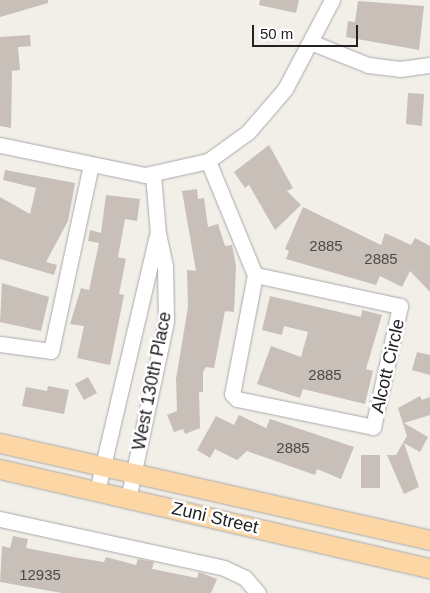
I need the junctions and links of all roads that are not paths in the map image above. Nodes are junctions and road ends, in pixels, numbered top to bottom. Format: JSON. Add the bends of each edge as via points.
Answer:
{"nodes":[{"id":1,"x":332,"y":0,"type":"edge"},
{"id":2,"x":313,"y":42,"type":"junction"},
{"id":3,"x":430,"y":65,"type":"edge"},
{"id":4,"x":0,"y":145,"type":"edge"},
{"id":5,"x":208,"y":161,"type":"junction"},
{"id":6,"x":91,"y":165,"type":"junction"},
{"id":7,"x":154,"y":174,"type":"junction"},
{"id":8,"x":158,"y":234,"type":"junction"},
{"id":9,"x":255,"y":275,"type":"junction"},
{"id":10,"x":0,"y":344,"type":"edge"},
{"id":11,"x":0,"y":442,"type":"edge"},
{"id":12,"x":103,"y":466,"type":"junction"},
{"id":13,"x":0,"y":470,"type":"edge"},
{"id":14,"x":134,"y":473,"type":"junction"},
{"id":15,"x":97,"y":492,"type":"junction"},
{"id":16,"x":128,"y":498,"type":"junction"},
{"id":17,"x":0,"y":519,"type":"edge"},
{"id":18,"x":430,"y":540,"type":"edge"},
{"id":19,"x":430,"y":568,"type":"edge"},
{"id":20,"x":258,"y":593,"type":"edge"}],
"edges":[{"from":1,"to":2,"type":"street"},
{"from":2,"to":3,"type":"street","via":[[368,65],[400,69]]},
{"from":2,"to":5,"type":"street","via":[[268,111]]},
{"from":4,"to":6,"type":"street"},
{"from":5,"to":7,"type":"street"},
{"from":5,"to":9,"type":"street"},
{"from":6,"to":7,"type":"street"},
{"from":6,"to":10,"type":"street","via":[[51,351]]},
{"from":7,"to":8,"type":"street","name":"West 130th Place"},
{"from":8,"to":12,"type":"street","name":"West 130th Place"},
{"from":8,"to":14,"type":"street","name":"West 130th Place","via":[[165,266],[166,321]]},
{"from":9,"to":9,"type":"street","name":"Alcott Circle","via":[[232,394],[237,399],[373,427],[400,306]]},
{"from":11,"to":12,"type":"main road","name":"Zuni Street"},
{"from":12,"to":14,"type":"main road","name":"Zuni Street"},
{"from":12,"to":15,"type":"street","name":"West 130th Place"},
{"from":13,"to":15,"type":"main road","name":"Zuni Street"},
{"from":14,"to":16,"type":"street","name":"West 130th Place"},
{"from":14,"to":18,"type":"main road","name":"Zuni Street"},
{"from":15,"to":16,"type":"main road","name":"Zuni Street"},
{"from":16,"to":19,"type":"main road","name":"Zuni Street"},
{"from":17,"to":20,"type":"street","via":[[224,568],[244,578]]}]}
